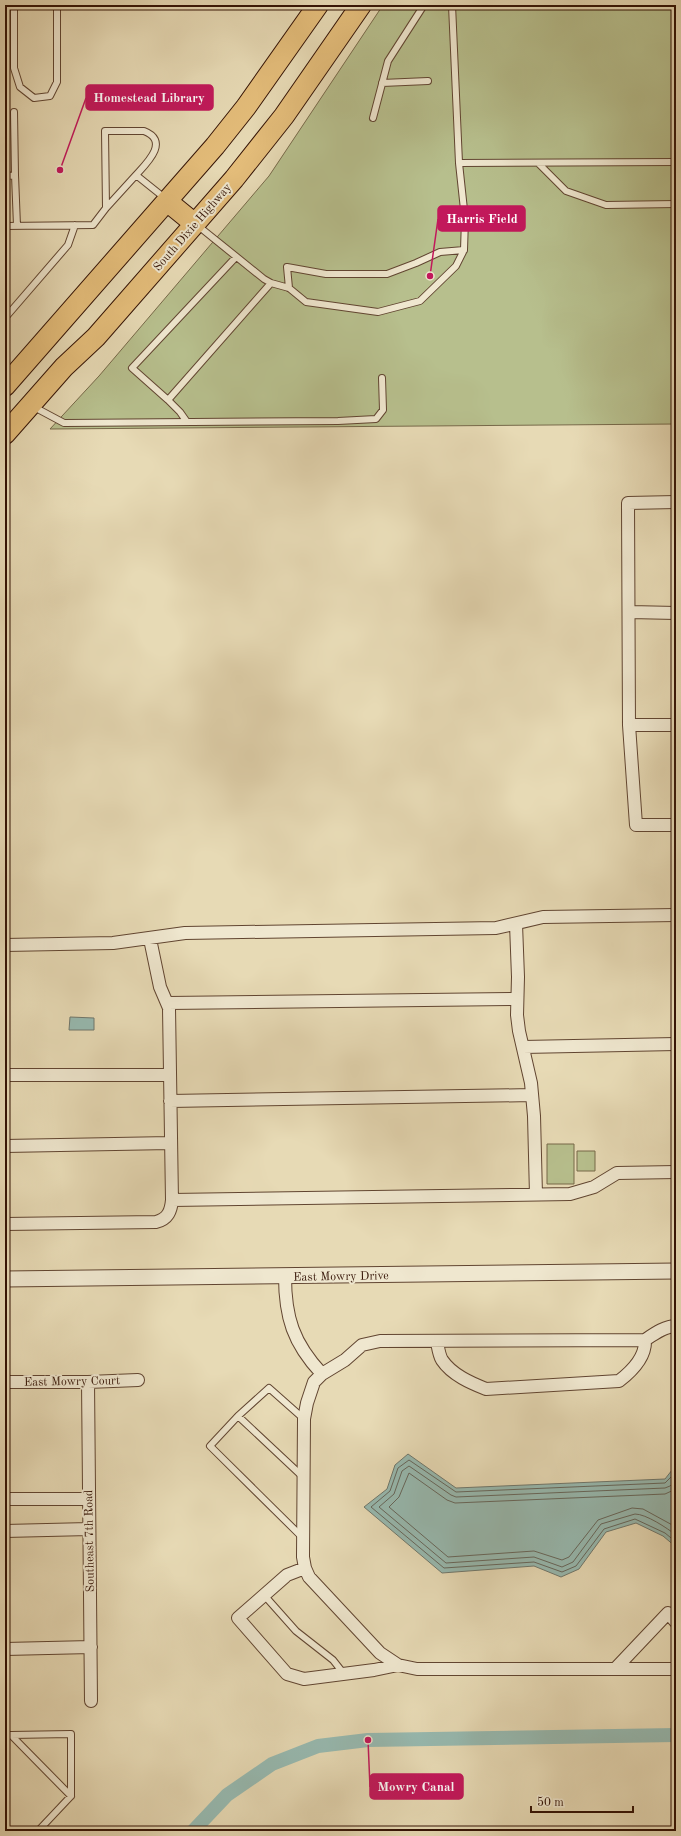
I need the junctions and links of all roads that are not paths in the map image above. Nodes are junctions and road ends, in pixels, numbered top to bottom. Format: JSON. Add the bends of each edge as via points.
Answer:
{"nodes":[{"id":1,"x":14,"y":5,"type":"edge"},
{"id":2,"x":57,"y":5,"type":"edge"},
{"id":3,"x":318,"y":5,"type":"edge"},
{"id":4,"x":361,"y":5,"type":"edge"},
{"id":5,"x":424,"y":5,"type":"edge"},
{"id":6,"x":452,"y":5,"type":"edge"},
{"id":7,"x":428,"y":81,"type":"dead end"},
{"id":8,"x":382,"y":83,"type":"junction"},
{"id":9,"x":14,"y":112,"type":"dead end"},
{"id":10,"x":373,"y":118,"type":"dead end"},
{"id":11,"x":538,"y":162,"type":"junction"},
{"id":12,"x":676,"y":162,"type":"edge"},
{"id":13,"x":458,"y":163,"type":"junction"},
{"id":14,"x":15,"y":175,"type":"junction"},
{"id":15,"x":136,"y":175,"type":"junction"},
{"id":16,"x":5,"y":176,"type":"edge"},
{"id":17,"x":168,"y":202,"type":"junction"},
{"id":18,"x":676,"y":204,"type":"edge"},
{"id":19,"x":106,"y":208,"type":"junction"},
{"id":20,"x":195,"y":224,"type":"junction"},
{"id":21,"x":75,"y":225,"type":"junction"},
{"id":22,"x":5,"y":226,"type":"edge"},
{"id":23,"x":17,"y":226,"type":"junction"},
{"id":24,"x":464,"y":250,"type":"junction"},
{"id":25,"x":236,"y":257,"type":"junction"},
{"id":26,"x":271,"y":283,"type":"junction"},
{"id":27,"x":289,"y":288,"type":"junction"},
{"id":28,"x":5,"y":318,"type":"edge"},
{"id":29,"x":382,"y":378,"type":"dead end"},
{"id":30,"x":5,"y":386,"type":"edge"},
{"id":31,"x":168,"y":400,"type":"junction"},
{"id":32,"x":30,"y":406,"type":"junction"},
{"id":33,"x":187,"y":422,"type":"junction"},
{"id":34,"x":5,"y":434,"type":"edge"},
{"id":35,"x":676,"y":502,"type":"edge"},
{"id":36,"x":630,"y":612,"type":"junction"},
{"id":37,"x":676,"y":613,"type":"edge"},
{"id":38,"x":629,"y":725,"type":"junction"},
{"id":39,"x":676,"y":726,"type":"edge"},
{"id":40,"x":676,"y":825,"type":"edge"},
{"id":41,"x":676,"y":916,"type":"edge"},
{"id":42,"x":516,"y":924,"type":"junction"},
{"id":43,"x":150,"y":938,"type":"junction"},
{"id":44,"x":5,"y":946,"type":"edge"},
{"id":45,"x":516,"y":999,"type":"junction"},
{"id":46,"x":168,"y":1003,"type":"junction"},
{"id":47,"x":676,"y":1044,"type":"edge"},
{"id":48,"x":523,"y":1046,"type":"junction"},
{"id":49,"x":5,"y":1075,"type":"edge"},
{"id":50,"x":169,"y":1075,"type":"junction"},
{"id":51,"x":532,"y":1095,"type":"junction"},
{"id":52,"x":170,"y":1101,"type":"junction"},
{"id":53,"x":170,"y":1143,"type":"junction"},
{"id":54,"x":5,"y":1146,"type":"edge"},
{"id":55,"x":676,"y":1172,"type":"edge"},
{"id":56,"x":536,"y":1195,"type":"junction"},
{"id":57,"x":172,"y":1200,"type":"junction"},
{"id":58,"x":5,"y":1224,"type":"edge"},
{"id":59,"x":676,"y":1271,"type":"edge"},
{"id":60,"x":285,"y":1276,"type":"junction"},
{"id":61,"x":5,"y":1279,"type":"edge"},
{"id":62,"x":676,"y":1326,"type":"edge"},
{"id":63,"x":645,"y":1340,"type":"junction"},
{"id":64,"x":437,"y":1342,"type":"junction"},
{"id":65,"x":322,"y":1374,"type":"junction"},
{"id":66,"x":138,"y":1380,"type":"dead end"},
{"id":67,"x":5,"y":1382,"type":"edge"},
{"id":68,"x":88,"y":1382,"type":"junction"},
{"id":69,"x":238,"y":1416,"type":"junction"},
{"id":70,"x":304,"y":1419,"type":"junction"},
{"id":71,"x":304,"y":1477,"type":"junction"},
{"id":72,"x":5,"y":1499,"type":"edge"},
{"id":73,"x":89,"y":1499,"type":"junction"},
{"id":74,"x":89,"y":1529,"type":"junction"},
{"id":75,"x":5,"y":1531,"type":"edge"},
{"id":76,"x":303,"y":1538,"type":"junction"},
{"id":77,"x":305,"y":1568,"type":"junction"},
{"id":78,"x":264,"y":1595,"type":"junction"},
{"id":79,"x":676,"y":1622,"type":"edge"},
{"id":80,"x":91,"y":1647,"type":"junction"},
{"id":81,"x":5,"y":1649,"type":"edge"},
{"id":82,"x":398,"y":1665,"type":"junction"},
{"id":83,"x":615,"y":1669,"type":"junction"},
{"id":84,"x":676,"y":1669,"type":"edge"},
{"id":85,"x":344,"y":1674,"type":"junction"},
{"id":86,"x":91,"y":1701,"type":"dead end"},
{"id":87,"x":8,"y":1735,"type":"edge"},
{"id":88,"x":71,"y":1796,"type":"junction"},
{"id":89,"x":38,"y":1831,"type":"edge"}],
"edges":[{"from":1,"to":2,"type":"lane","via":[[14,68],[20,87],[34,98],[50,96],[58,82]]},
{"from":3,"to":17,"type":"highway","via":[[246,107]]},
{"from":4,"to":20,"type":"highway","name":"South Dixie Highway","via":[[284,116],[234,180]]},
{"from":5,"to":8,"type":"lane","via":[[388,61]]},
{"from":6,"to":13,"type":"lane"},
{"from":7,"to":8,"type":"lane"},
{"from":8,"to":10,"type":"lane"},
{"from":9,"to":14,"type":"lane"},
{"from":11,"to":12,"type":"lane"},
{"from":11,"to":13,"type":"lane"},
{"from":11,"to":18,"type":"lane","via":[[566,191],[606,205]]},
{"from":13,"to":24,"type":"lane","via":[[465,219]]},
{"from":14,"to":16,"type":"lane"},
{"from":14,"to":23,"type":"lane"},
{"from":15,"to":17,"type":"lane"},
{"from":15,"to":19,"type":"lane"},
{"from":15,"to":19,"type":"lane","via":[[154,154],[156,146],[150,133],[105,132]]},
{"from":17,"to":20,"type":"highway"},
{"from":17,"to":30,"type":"highway"},
{"from":19,"to":21,"type":"lane","via":[[93,225]]},
{"from":20,"to":25,"type":"lane"},
{"from":20,"to":32,"type":"highway","name":"South Dixie Highway","via":[[96,337],[64,367]]},
{"from":21,"to":23,"type":"lane"},
{"from":21,"to":28,"type":"lane","via":[[68,245]]},
{"from":22,"to":23,"type":"lane"},
{"from":24,"to":27,"type":"lane","via":[[440,252],[387,274],[326,274],[287,267]]},
{"from":24,"to":27,"type":"lane","via":[[456,266],[420,301],[378,312],[306,302]]},
{"from":25,"to":26,"type":"lane"},
{"from":25,"to":31,"type":"lane","via":[[132,368]]},
{"from":26,"to":27,"type":"lane"},
{"from":26,"to":31,"type":"lane"},
{"from":29,"to":33,"type":"lane","via":[[383,410],[376,419]]},
{"from":31,"to":33,"type":"lane"},
{"from":32,"to":33,"type":"lane","via":[[64,423]]},
{"from":32,"to":34,"type":"highway","name":"South Dixie Highway"},
{"from":35,"to":36,"type":"street","via":[[628,503]]},
{"from":36,"to":37,"type":"street"},
{"from":36,"to":38,"type":"street"},
{"from":38,"to":39,"type":"street"},
{"from":38,"to":40,"type":"street","via":[[636,825]]},
{"from":41,"to":42,"type":"street","via":[[543,917]]},
{"from":42,"to":43,"type":"street","via":[[496,928],[185,933]]},
{"from":42,"to":45,"type":"street"},
{"from":43,"to":44,"type":"street","via":[[113,943]]},
{"from":43,"to":46,"type":"street","via":[[160,987]]},
{"from":45,"to":46,"type":"street"},
{"from":45,"to":48,"type":"street","via":[[518,1031]]},
{"from":46,"to":50,"type":"street"},
{"from":47,"to":48,"type":"street"},
{"from":48,"to":51,"type":"street"},
{"from":49,"to":50,"type":"street"},
{"from":50,"to":52,"type":"street"},
{"from":51,"to":52,"type":"street"},
{"from":51,"to":56,"type":"street"},
{"from":52,"to":53,"type":"street"},
{"from":53,"to":54,"type":"street"},
{"from":53,"to":57,"type":"street"},
{"from":55,"to":56,"type":"street","via":[[621,1173],[579,1193]]},
{"from":56,"to":57,"type":"street"},
{"from":57,"to":58,"type":"street","via":[[168,1215],[156,1222]]},
{"from":59,"to":60,"type":"street","name":"East Mowry Drive"},
{"from":60,"to":61,"type":"street","name":"East Mowry Drive"},
{"from":60,"to":65,"type":"street","via":[[285,1297],[296,1340],[311,1363]]},
{"from":62,"to":63,"type":"street","via":[[659,1331]]},
{"from":63,"to":64,"type":"street"},
{"from":63,"to":64,"type":"street","via":[[646,1345],[635,1368],[620,1381],[486,1389],[469,1382],[442,1360]]},
{"from":64,"to":65,"type":"street","via":[[380,1341],[362,1344],[345,1360]]},
{"from":65,"to":70,"type":"street","via":[[314,1382]]},
{"from":66,"to":68,"type":"street","name":"East Mowry Court"},
{"from":67,"to":68,"type":"street","name":"East Mowry Court"},
{"from":68,"to":73,"type":"street","name":"Southeast 7th Road"},
{"from":69,"to":70,"type":"lane","via":[[269,1388]]},
{"from":69,"to":71,"type":"lane"},
{"from":69,"to":76,"type":"lane","via":[[210,1446]]},
{"from":70,"to":71,"type":"street"},
{"from":71,"to":76,"type":"street"},
{"from":72,"to":73,"type":"street"},
{"from":73,"to":74,"type":"street","name":"Southeast 7th Road"},
{"from":74,"to":75,"type":"street"},
{"from":74,"to":80,"type":"street","name":"Southeast 7th Road"},
{"from":76,"to":77,"type":"street"},
{"from":77,"to":78,"type":"street","via":[[287,1575]]},
{"from":77,"to":82,"type":"street","via":[[309,1577],[380,1653]]},
{"from":78,"to":85,"type":"lane","via":[[296,1631],[333,1660]]},
{"from":78,"to":85,"type":"street","via":[[238,1618],[287,1674],[304,1679]]},
{"from":79,"to":83,"type":"street","via":[[668,1613]]},
{"from":80,"to":81,"type":"street"},
{"from":80,"to":86,"type":"street","name":"Southeast 7th Road"},
{"from":82,"to":83,"type":"street","via":[[417,1669]]},
{"from":82,"to":85,"type":"street"},
{"from":83,"to":84,"type":"street"},
{"from":87,"to":88,"type":"lane"},
{"from":87,"to":88,"type":"lane","via":[[71,1734]]},
{"from":88,"to":89,"type":"lane"}]}
